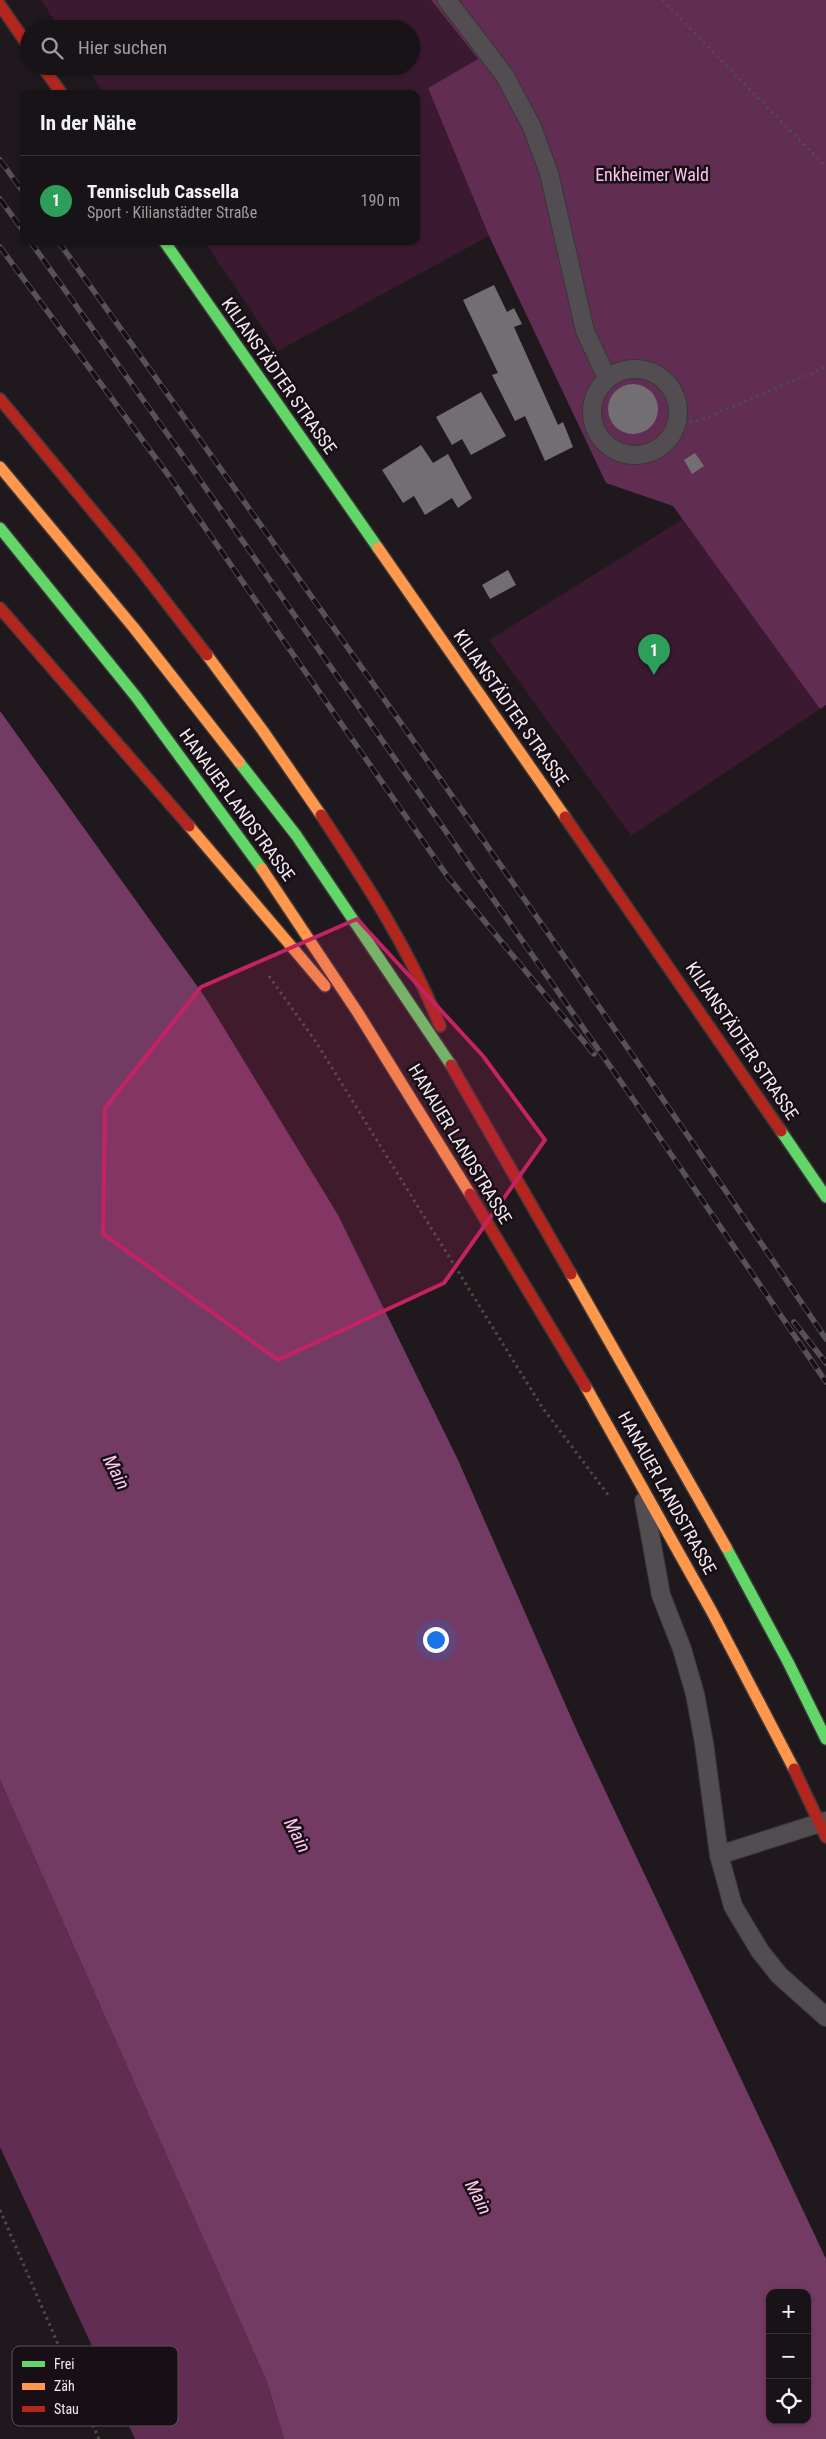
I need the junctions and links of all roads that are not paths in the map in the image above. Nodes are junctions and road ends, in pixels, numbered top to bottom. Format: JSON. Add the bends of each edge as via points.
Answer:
{"nodes":[{"id":1,"x":447,"y":0,"type":"edge"},
{"id":2,"x":0,"y":5,"type":"edge"},
{"id":3,"x":20,"y":34,"type":"edge"},
{"id":4,"x":48,"y":75,"type":"edge"},
{"id":5,"x":59,"y":90,"type":"edge"},
{"id":6,"x":167,"y":245,"type":"edge"},
{"id":7,"x":607,"y":378,"type":"junction"},
{"id":8,"x":0,"y":399,"type":"edge"},
{"id":9,"x":0,"y":467,"type":"edge"},
{"id":10,"x":0,"y":528,"type":"edge"},
{"id":11,"x":0,"y":608,"type":"edge"},
{"id":12,"x":380,"y":1046,"type":"junction"},
{"id":13,"x":458,"y":1074,"type":"junction"},
{"id":14,"x":826,"y":1197,"type":"edge"},
{"id":15,"x":640,"y":1480,"type":"junction"},
{"id":16,"x":826,"y":1739,"type":"edge"},
{"id":17,"x":824,"y":1827,"type":"edge"},
{"id":18,"x":720,"y":1855,"type":"junction"},
{"id":19,"x":826,"y":2017,"type":"edge"}],
"edges":[{"from":1,"to":7,"type":"lane","via":[[504,76],[532,127],[550,173],[586,330]]},
{"from":2,"to":3,"type":"main road"},
{"from":4,"to":5,"type":"main road"},
{"from":6,"to":14,"type":"main road","name":"KILIANSTÄDTER STRASSE","via":[[673,970]]},
{"from":7,"to":7,"type":"lane","via":[[596,395],[592,414],[594,427],[601,439],[623,454],[645,455],[665,444],[677,426],[679,410],[675,394],[666,380],[652,371],[637,368],[621,370]]},
{"from":8,"to":13,"type":"main road","via":[[82,497],[244,704],[321,814],[386,915],[414,967],[433,1005]]},
{"from":9,"to":13,"type":"main road","name":"HANAUER LANDSTRASSE","via":[[134,628],[296,835]]},
{"from":10,"to":12,"type":"main road","name":"HANAUER LANDSTRASSE","via":[[126,683],[206,789]]},
{"from":11,"to":12,"type":"main road","via":[[148,777],[293,951]]},
{"from":12,"to":15,"type":"main road","name":"HANAUER LANDSTRASSE","via":[[571,1359]]},
{"from":13,"to":16,"type":"main road","name":"HANAUER LANDSTRASSE","via":[[710,1518]]},
{"from":15,"to":17,"type":"main road","name":"HANAUER LANDSTRASSE","via":[[753,1686]]},
{"from":15,"to":18,"type":"lane","via":[[661,1595],[682,1648],[695,1694]]},
{"from":17,"to":18,"type":"lane"},
{"from":18,"to":19,"type":"lane","via":[[733,1906],[760,1951],[779,1975]]}]}
